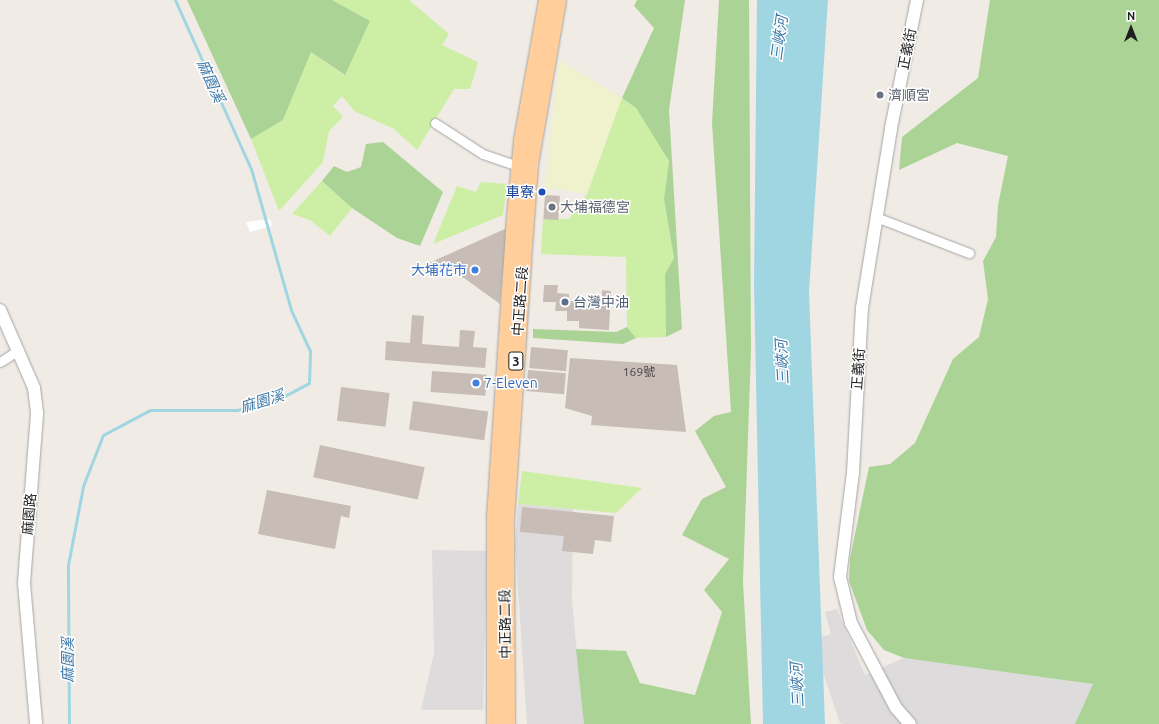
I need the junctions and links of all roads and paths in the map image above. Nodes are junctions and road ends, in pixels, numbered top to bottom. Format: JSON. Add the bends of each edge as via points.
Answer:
{"nodes":[{"id":1,"x":546,"y":0,"type":"edge"},
{"id":2,"x":558,"y":0,"type":"edge"},
{"id":3,"x":917,"y":0,"type":"edge"},
{"id":4,"x":435,"y":123,"type":"dead end"},
{"id":5,"x":518,"y":166,"type":"junction"},
{"id":6,"x":876,"y":217,"type":"junction"},
{"id":7,"x":969,"y":253,"type":"dead end"},
{"id":8,"x":0,"y":310,"type":"edge"},
{"id":9,"x":17,"y":351,"type":"junction"},
{"id":10,"x":0,"y":362,"type":"edge"},
{"id":11,"x":36,"y":724,"type":"edge"},
{"id":12,"x":494,"y":724,"type":"edge"},
{"id":13,"x":507,"y":724,"type":"edge"},
{"id":14,"x":910,"y":724,"type":"edge"}],
"edges":[{"from":1,"to":5,"type":"main road","name":"中正路二段","number":"3"},
{"from":2,"to":13,"type":"main road","name":"中正路二段","number":"3","via":[[530,164],[512,412],[505,568]]},
{"from":3,"to":6,"type":"street","name":"正義街"},
{"from":4,"to":5,"type":"street","via":[[483,154]]},
{"from":5,"to":12,"type":"main road","name":"中正路二段","number":"3","via":[[494,517]]},
{"from":6,"to":7,"type":"street"},
{"from":6,"to":14,"type":"street","name":"正義街","via":[[862,308],[853,473],[840,577],[842,595],[855,629],[896,708]]},
{"from":8,"to":9,"type":"street","name":"麻園路"},
{"from":9,"to":10,"type":"street"},
{"from":9,"to":11,"type":"street","name":"麻園路","via":[[34,388],[37,414],[24,583]]}]}
